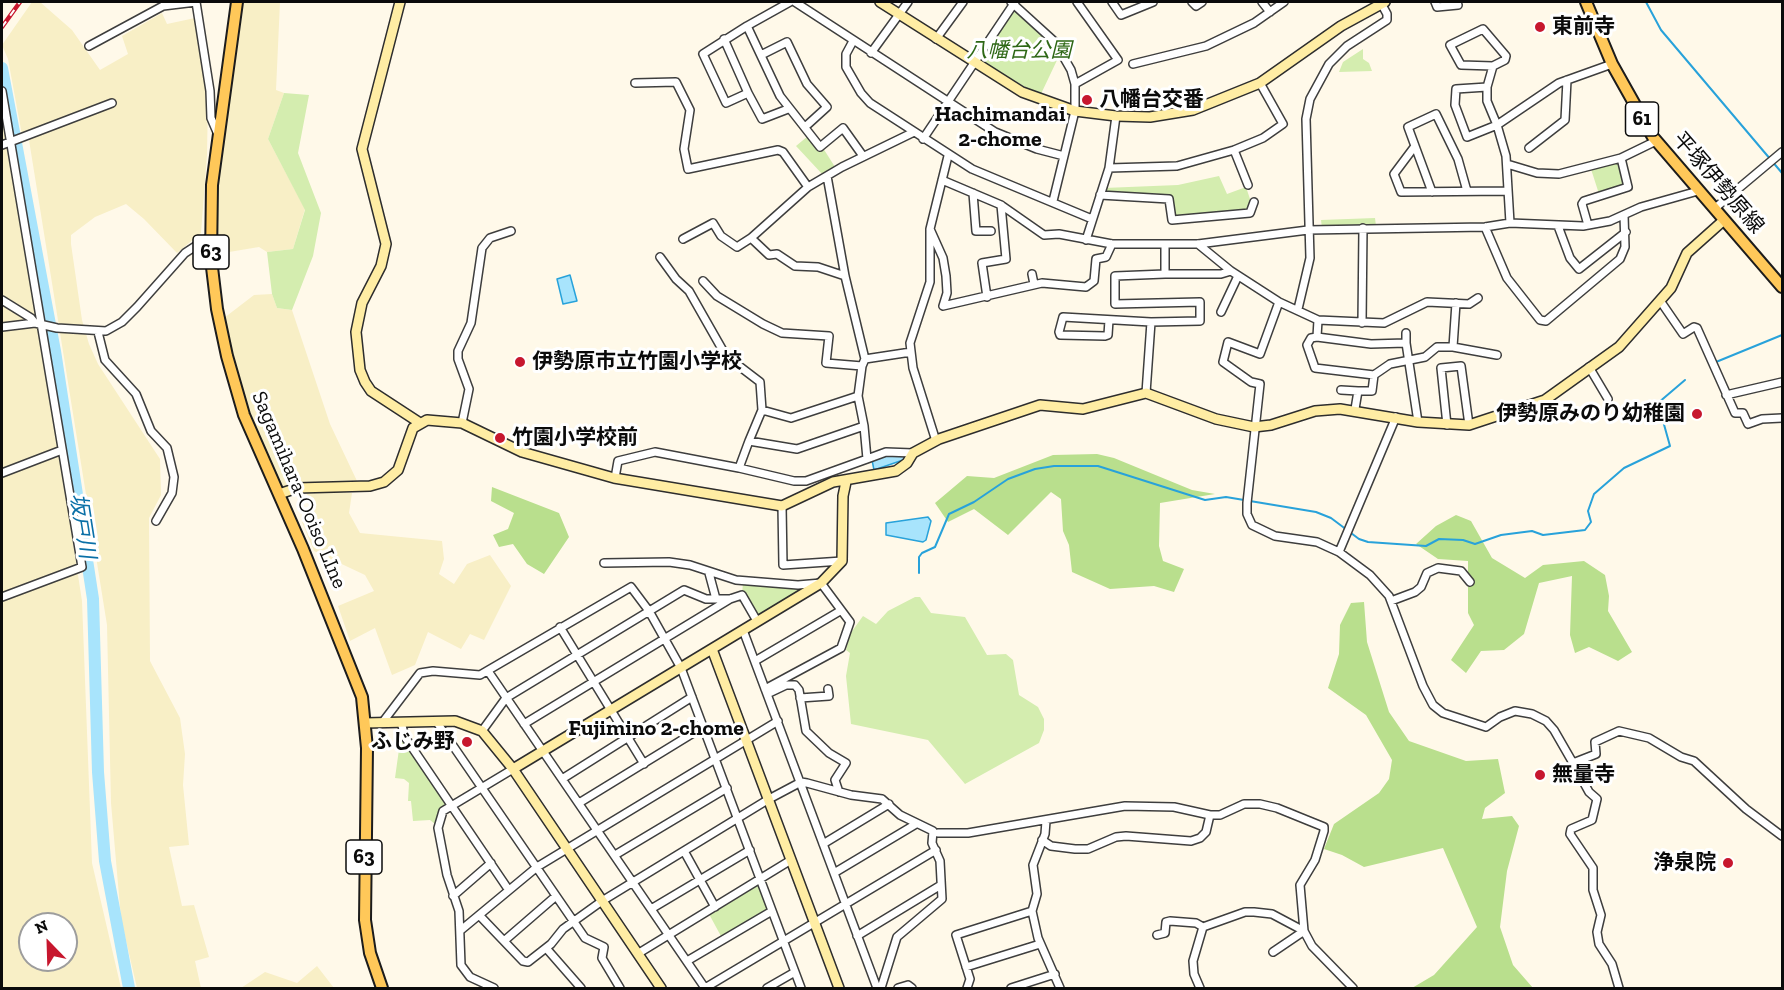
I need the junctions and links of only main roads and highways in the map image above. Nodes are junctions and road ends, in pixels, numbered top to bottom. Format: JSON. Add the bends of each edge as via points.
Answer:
{"nodes":[{"id":1,"x":237,"y":2,"type":"edge"},
{"id":2,"x":1586,"y":2,"type":"edge"},
{"id":3,"x":1782,"y":287,"type":"edge"},
{"id":4,"x":378,"y":986,"type":"edge"}],
"edges":[{"from":1,"to":4,"type":"main road","name":"Sagamihara-Ooiso LIne","number":"63","via":[[212,185],[211,236],[217,309],[244,415],[362,697],[364,920]]},
{"from":2,"to":3,"type":"main road","name":"平塚伊勢原線","number":"61","via":[[1612,64],[1656,141]]}]}
